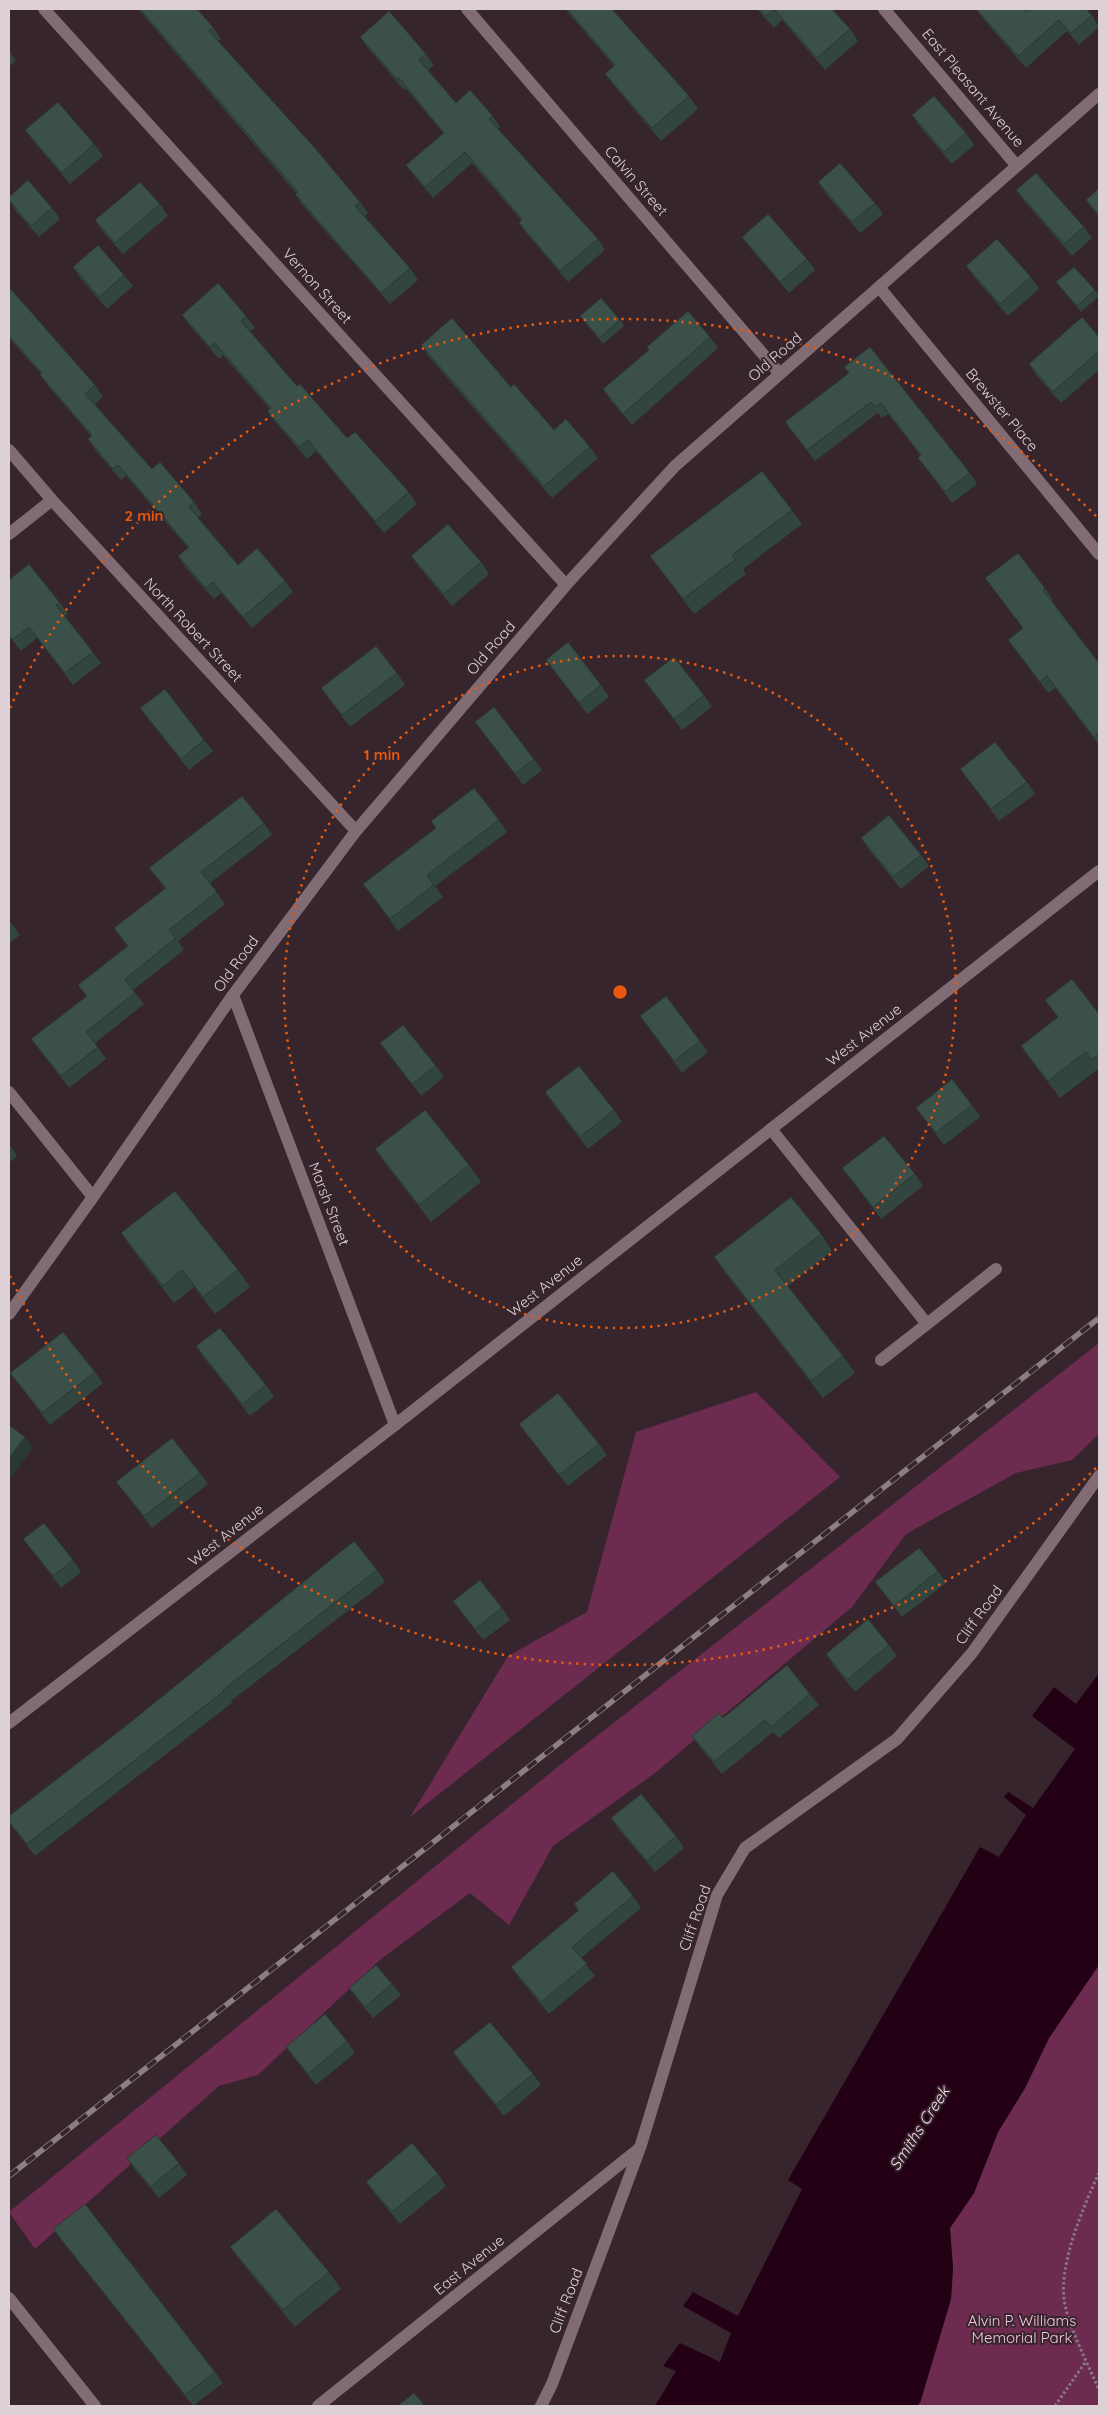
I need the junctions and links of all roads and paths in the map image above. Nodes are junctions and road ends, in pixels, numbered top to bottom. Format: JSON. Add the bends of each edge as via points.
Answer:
{"nodes":[{"id":1,"x":44,"y":9,"type":"edge"},
{"id":2,"x":467,"y":9,"type":"edge"},
{"id":3,"x":884,"y":9,"type":"edge"},
{"id":4,"x":1099,"y":94,"type":"edge"},
{"id":5,"x":1017,"y":166,"type":"junction"},
{"id":6,"x":879,"y":287,"type":"junction"},
{"id":7,"x":780,"y":374,"type":"junction"},
{"id":8,"x":9,"y":450,"type":"edge"},
{"id":9,"x":52,"y":500,"type":"junction"},
{"id":10,"x":9,"y":534,"type":"edge"},
{"id":11,"x":1099,"y":554,"type":"edge"},
{"id":12,"x":566,"y":585,"type":"junction"},
{"id":13,"x":356,"y":830,"type":"junction"},
{"id":14,"x":1099,"y":871,"type":"edge"},
{"id":15,"x":233,"y":995,"type":"junction"},
{"id":16,"x":9,"y":1092,"type":"edge"},
{"id":17,"x":770,"y":1129,"type":"junction"},
{"id":18,"x":93,"y":1197,"type":"junction"},
{"id":19,"x":996,"y":1269,"type":"dead end"},
{"id":20,"x":9,"y":1314,"type":"edge"},
{"id":21,"x":927,"y":1324,"type":"junction"},
{"id":22,"x":881,"y":1360,"type":"dead end"},
{"id":23,"x":395,"y":1424,"type":"junction"},
{"id":24,"x":1099,"y":1476,"type":"edge"},
{"id":25,"x":9,"y":1723,"type":"edge"},
{"id":26,"x":640,"y":2148,"type":"junction"},
{"id":27,"x":1099,"y":2173,"type":"edge"},
{"id":28,"x":9,"y":2298,"type":"edge"},
{"id":29,"x":1086,"y":2361,"type":"junction"},
{"id":30,"x":1099,"y":2390,"type":"edge"},
{"id":31,"x":95,"y":2406,"type":"edge"},
{"id":32,"x":318,"y":2406,"type":"edge"},
{"id":33,"x":541,"y":2406,"type":"edge"},
{"id":34,"x":1056,"y":2406,"type":"edge"}],
"edges":[{"from":1,"to":12,"type":"street","name":"Vernon Street"},
{"from":2,"to":7,"type":"street","name":"Calvin Street"},
{"from":3,"to":5,"type":"street","name":"East Pleasant Avenue"},
{"from":4,"to":5,"type":"street","name":"Old Road"},
{"from":5,"to":6,"type":"street","name":"Old Road"},
{"from":6,"to":7,"type":"street","name":"Old Road"},
{"from":6,"to":11,"type":"street","name":"Brewster Place"},
{"from":7,"to":12,"type":"street","name":"Old Road","via":[[675,466]]},
{"from":8,"to":9,"type":"street","name":"North Robert Street"},
{"from":9,"to":10,"type":"street"},
{"from":9,"to":13,"type":"street","name":"North Robert Street"},
{"from":12,"to":13,"type":"street","name":"Old Road"},
{"from":13,"to":15,"type":"street","name":"Old Road"},
{"from":14,"to":17,"type":"street","name":"West Avenue"},
{"from":15,"to":18,"type":"street","name":"Old Road"},
{"from":15,"to":23,"type":"street","name":"Marsh Street"},
{"from":16,"to":18,"type":"street"},
{"from":17,"to":21,"type":"street"},
{"from":17,"to":23,"type":"street","name":"West Avenue"},
{"from":18,"to":20,"type":"street","name":"Old Road"},
{"from":19,"to":21,"type":"street"},
{"from":21,"to":22,"type":"street"},
{"from":23,"to":25,"type":"street","name":"West Avenue"},
{"from":24,"to":26,"type":"street","name":"Cliff Road","via":[[972,1653],[897,1740],[745,1848],[718,1895]]},
{"from":26,"to":32,"type":"street","name":"East Avenue"},
{"from":26,"to":33,"type":"street","name":"Cliff Road"},
{"from":27,"to":29,"type":"path","via":[[1078,2225],[1064,2280],[1065,2304]]},
{"from":28,"to":31,"type":"street"},
{"from":29,"to":30,"type":"path"},
{"from":29,"to":34,"type":"path"}]}
